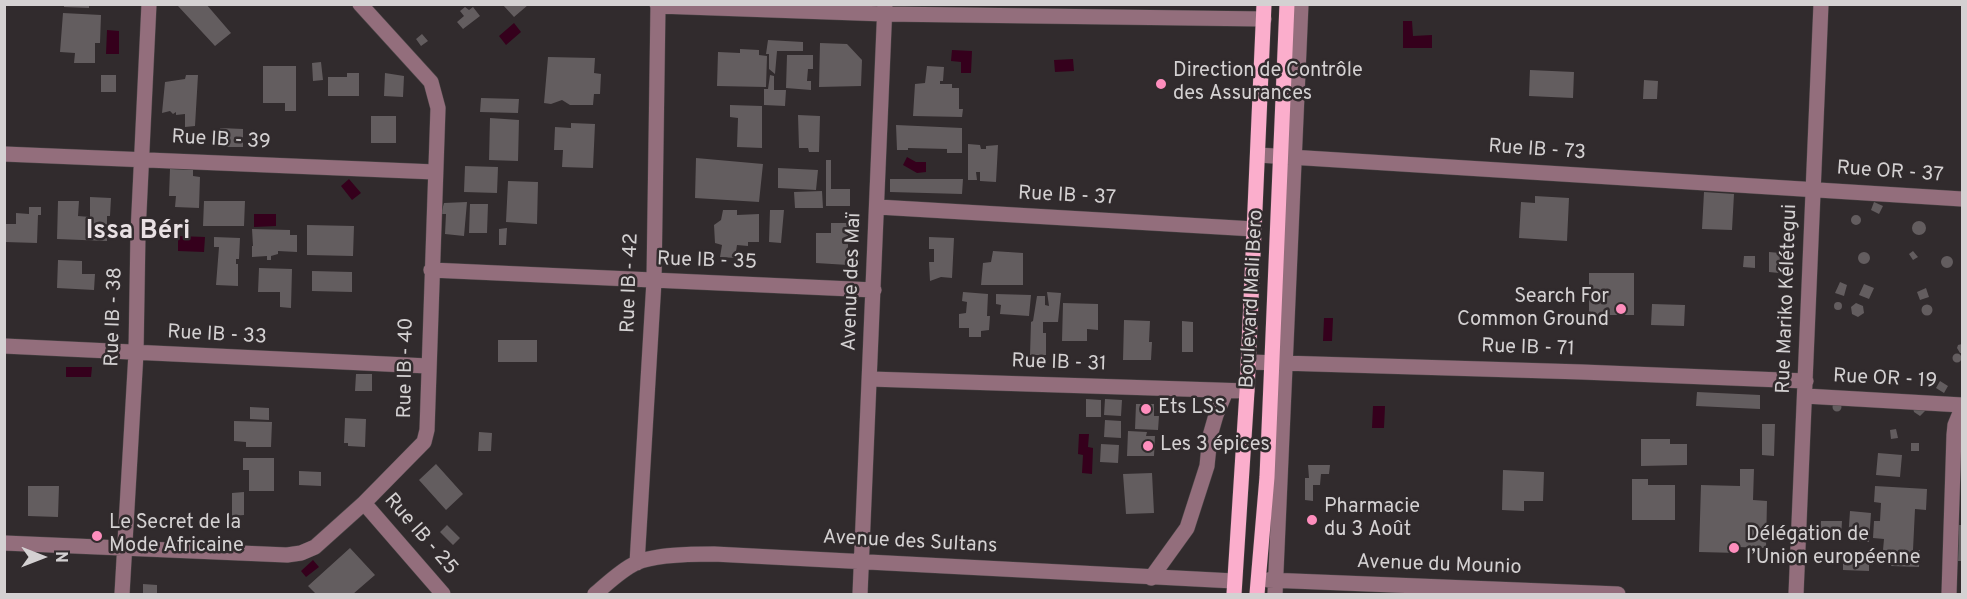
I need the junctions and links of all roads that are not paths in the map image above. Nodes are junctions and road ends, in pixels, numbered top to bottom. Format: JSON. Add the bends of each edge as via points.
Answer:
{"nodes":[{"id":1,"x":149,"y":4,"type":"edge"},
{"id":2,"x":360,"y":4,"type":"edge"},
{"id":3,"x":1287,"y":4,"type":"edge"},
{"id":4,"x":1300,"y":4,"type":"edge"},
{"id":5,"x":1821,"y":4,"type":"edge"},
{"id":6,"x":658,"y":5,"type":"edge"},
{"id":7,"x":885,"y":9,"type":"edge"},
{"id":8,"x":1264,"y":12,"type":"edge"},
{"id":9,"x":4,"y":154,"type":"edge"},
{"id":10,"x":1258,"y":155,"type":"junction"},
{"id":11,"x":1287,"y":156,"type":"junction"},
{"id":12,"x":142,"y":158,"type":"junction"},
{"id":13,"x":435,"y":172,"type":"junction"},
{"id":14,"x":1814,"y":189,"type":"junction"},
{"id":15,"x":1962,"y":198,"type":"edge"},
{"id":16,"x":878,"y":207,"type":"junction"},
{"id":17,"x":1254,"y":229,"type":"junction"},
{"id":18,"x":431,"y":270,"type":"junction"},
{"id":19,"x":654,"y":281,"type":"junction"},
{"id":20,"x":874,"y":290,"type":"junction"},
{"id":21,"x":4,"y":346,"type":"edge"},
{"id":22,"x":136,"y":353,"type":"junction"},
{"id":23,"x":1248,"y":362,"type":"junction"},
{"id":24,"x":1278,"y":363,"type":"junction"},
{"id":25,"x":428,"y":366,"type":"junction"},
{"id":26,"x":870,"y":379,"type":"junction"},
{"id":27,"x":1806,"y":388,"type":"junction"},
{"id":28,"x":1226,"y":391,"type":"junction"},
{"id":29,"x":1247,"y":391,"type":"junction"},
{"id":30,"x":1962,"y":406,"type":"edge"},
{"id":31,"x":364,"y":503,"type":"junction"},
{"id":32,"x":4,"y":543,"type":"edge"},
{"id":33,"x":123,"y":549,"type":"junction"},
{"id":34,"x":862,"y":561,"type":"junction"},
{"id":35,"x":637,"y":562,"type":"junction"},
{"id":36,"x":1151,"y":578,"type":"junction"},
{"id":37,"x":1257,"y":587,"type":"edge"},
{"id":38,"x":1275,"y":587,"type":"edge"},
{"id":39,"x":1207,"y":588,"type":"edge"},
{"id":40,"x":1234,"y":588,"type":"edge"},
{"id":41,"x":122,"y":594,"type":"edge"},
{"id":42,"x":443,"y":594,"type":"edge"},
{"id":43,"x":595,"y":594,"type":"edge"},
{"id":44,"x":860,"y":594,"type":"edge"},
{"id":45,"x":1618,"y":594,"type":"edge"},
{"id":46,"x":1796,"y":594,"type":"edge"},
{"id":47,"x":1949,"y":594,"type":"edge"}],
"edges":[{"from":1,"to":12,"type":"street","name":"Rue IB - 38"},
{"from":2,"to":13,"type":"street","name":"Rue IB - 40","via":[[431,82],[438,108]]},
{"from":3,"to":11,"type":"main road","name":"Boulevard Mali Bero"},
{"from":4,"to":11,"type":"street","name":"Boulevard Mali Bero"},
{"from":5,"to":14,"type":"street","name":"Rue Mariko Kélétegui"},
{"from":6,"to":7,"type":"street"},
{"from":6,"to":19,"type":"street","name":"Rue IB - 42"},
{"from":7,"to":8,"type":"street"},
{"from":7,"to":16,"type":"street","name":"Avenue des Maï"},
{"from":8,"to":10,"type":"main road","name":"Boulevard Mali Bero"},
{"from":9,"to":12,"type":"street","name":"Rue IB - 39"},
{"from":10,"to":11,"type":"street","name":"Rue IB - 73"},
{"from":10,"to":17,"type":"main road","name":"Boulevard Mali Bero"},
{"from":11,"to":14,"type":"street","name":"Rue IB - 73"},
{"from":11,"to":24,"type":"main road","name":"Boulevard Mali Bero"},
{"from":12,"to":13,"type":"street","name":"Rue IB - 39"},
{"from":12,"to":22,"type":"street","name":"Rue IB - 38"},
{"from":13,"to":18,"type":"street","name":"Rue IB - 40"},
{"from":14,"to":15,"type":"street","name":"Rue OR - 37"},
{"from":14,"to":27,"type":"street","name":"Rue Mariko Kélétegui"},
{"from":16,"to":17,"type":"street","name":"Rue IB - 37"},
{"from":16,"to":20,"type":"street","name":"Avenue des Maï"},
{"from":17,"to":23,"type":"main road","name":"Boulevard Mali Bero"},
{"from":18,"to":19,"type":"street","name":"Rue IB - 35"},
{"from":18,"to":25,"type":"street","name":"Rue IB - 40"},
{"from":19,"to":20,"type":"street","name":"Rue IB - 35"},
{"from":19,"to":35,"type":"street","name":"Rue IB - 42"},
{"from":20,"to":26,"type":"street","name":"Avenue des Maï"},
{"from":21,"to":22,"type":"street","name":"Rue IB - 33"},
{"from":22,"to":25,"type":"street","name":"Rue IB - 33"},
{"from":22,"to":33,"type":"street","name":"Rue IB - 38"},
{"from":23,"to":24,"type":"street","name":"Rue IB - 71"},
{"from":23,"to":29,"type":"main road","name":"Boulevard Mali Bero"},
{"from":24,"to":27,"type":"street","name":"Rue IB - 71"},
{"from":24,"to":37,"type":"main road","name":"Boulevard Mali Bero"},
{"from":24,"to":38,"type":"street","name":"Boulevard Mali Bero"},
{"from":25,"to":31,"type":"street","name":"Rue IB - 40","via":[[424,442]]},
{"from":26,"to":28,"type":"street","name":"Rue IB - 31"},
{"from":26,"to":34,"type":"street","name":"Avenue des Maï"},
{"from":27,"to":30,"type":"street","name":"Rue OR - 19"},
{"from":27,"to":46,"type":"street","name":"Rue Mariko Kélétegui"},
{"from":28,"to":29,"type":"street","name":"Rue IB - 31"},
{"from":28,"to":36,"type":"street","via":[[1210,436],[1208,466],[1187,528]]},
{"from":29,"to":40,"type":"main road","name":"Boulevard Mali Bero"},
{"from":30,"to":47,"type":"street","via":[[1954,435]]},
{"from":31,"to":33,"type":"street","name":"Rue IB - 40","via":[[315,547],[301,553]]},
{"from":31,"to":42,"type":"street","name":"Rue IB - 25"},
{"from":32,"to":33,"type":"street","name":"Rue IB - 40"},
{"from":33,"to":41,"type":"street","name":"Rue IB - 38"},
{"from":34,"to":35,"type":"street","name":"Avenue des Sultans","via":[[714,554],[665,556]]},
{"from":34,"to":36,"type":"street","name":"Avenue des Sultans"},
{"from":34,"to":44,"type":"street","name":"Avenue des Maï"},
{"from":35,"to":43,"type":"street","name":"Avenue des Sultans"},
{"from":36,"to":39,"type":"street","name":"Avenue des Sultans"},
{"from":37,"to":38,"type":"street","name":"Avenue du Mounio"},
{"from":38,"to":45,"type":"street","name":"Avenue du Mounio"},
{"from":39,"to":40,"type":"street","name":"Avenue des Sultans"}]}
